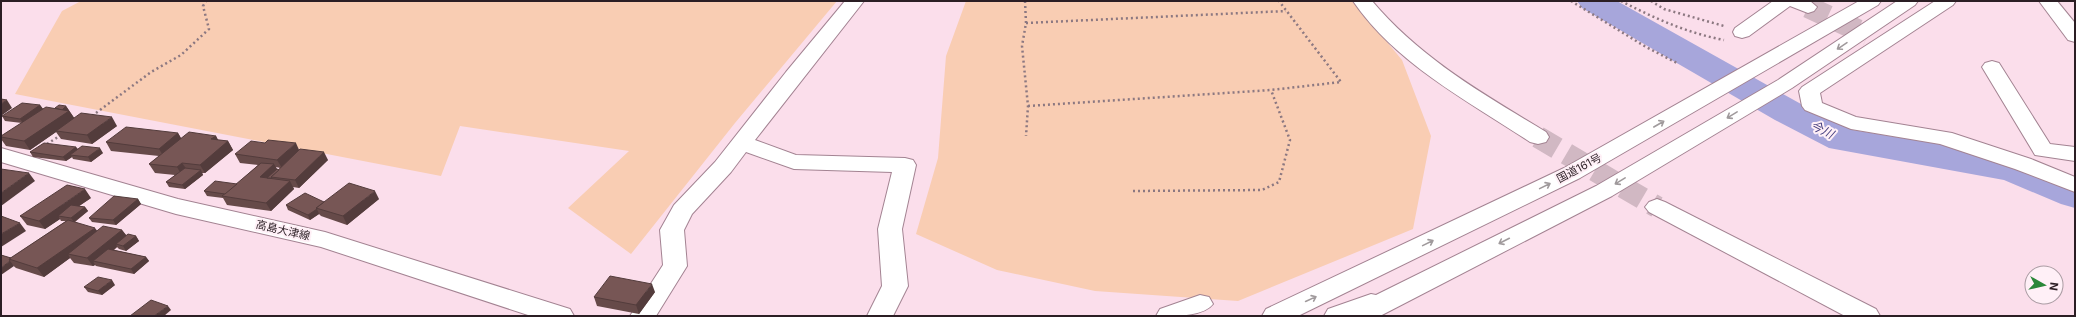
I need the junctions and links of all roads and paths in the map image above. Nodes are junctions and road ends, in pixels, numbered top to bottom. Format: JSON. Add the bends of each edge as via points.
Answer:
{"nodes":[{"id":1,"x":206,"y":1,"type":"edge"},
{"id":2,"x":855,"y":1,"type":"edge"},
{"id":3,"x":1024,"y":1,"type":"edge"},
{"id":4,"x":1279,"y":1,"type":"edge"},
{"id":5,"x":1362,"y":1,"type":"edge"},
{"id":6,"x":1571,"y":1,"type":"edge"},
{"id":7,"x":1621,"y":1,"type":"edge"},
{"id":8,"x":1651,"y":1,"type":"edge"},
{"id":9,"x":1785,"y":1,"type":"edge"},
{"id":10,"x":1872,"y":1,"type":"edge"},
{"id":11,"x":1909,"y":1,"type":"edge"},
{"id":12,"x":1947,"y":1,"type":"edge"},
{"id":13,"x":2048,"y":1,"type":"edge"},
{"id":14,"x":1287,"y":11,"type":"junction"},
{"id":15,"x":1026,"y":23,"type":"junction"},
{"id":16,"x":1742,"y":32,"type":"junction"},
{"id":17,"x":2075,"y":36,"type":"edge"},
{"id":18,"x":1677,"y":63,"type":"dead end"},
{"id":19,"x":1992,"y":67,"type":"dead end"},
{"id":20,"x":1271,"y":90,"type":"junction"},
{"id":21,"x":1028,"y":106,"type":"junction"},
{"id":22,"x":91,"y":117,"type":"edge"},
{"id":23,"x":65,"y":133,"type":"edge"},
{"id":24,"x":1026,"y":136,"type":"dead end"},
{"id":25,"x":1538,"y":137,"type":"tunnel mouth"},
{"id":26,"x":741,"y":143,"type":"junction"},
{"id":27,"x":2075,"y":154,"type":"edge"},
{"id":28,"x":11,"y":158,"type":"edge"},
{"id":29,"x":2075,"y":185,"type":"edge"},
{"id":30,"x":1133,"y":191,"type":"dead end"},
{"id":31,"x":1657,"y":207,"type":"tunnel mouth"},
{"id":32,"x":1401,"y":293,"type":"junction"},
{"id":33,"x":1200,"y":304,"type":"dead end"},
{"id":34,"x":561,"y":316,"type":"edge"},
{"id":35,"x":643,"y":316,"type":"edge"},
{"id":36,"x":880,"y":316,"type":"edge"},
{"id":37,"x":1169,"y":316,"type":"edge"},
{"id":38,"x":1275,"y":316,"type":"edge"},
{"id":39,"x":1336,"y":316,"type":"edge"},
{"id":40,"x":1359,"y":316,"type":"edge"},
{"id":41,"x":1866,"y":316,"type":"edge"}],
"edges":[{"from":1,"to":22,"type":"path","via":[[203,6],[209,29],[201,38],[181,55],[151,72]]},
{"from":2,"to":26,"type":"main road","via":[[792,76]]},
{"from":3,"to":15,"type":"path"},
{"from":4,"to":14,"type":"path"},
{"from":5,"to":25,"type":"main road","via":[[1385,29],[1418,58]]},
{"from":6,"to":18,"type":"path"},
{"from":7,"to":16,"type":"path","via":[[1646,14],[1710,38],[1734,41]]},
{"from":8,"to":16,"type":"path","via":[[1664,9]]},
{"from":9,"to":16,"type":"main road"},
{"from":38,"to":10,"type":"main road","name":"国道161号","one_way":true,"via":[[1572,173]]},
{"from":11,"to":32,"type":"main road","one_way":true,"via":[[1785,84],[1604,191]]},
{"from":12,"to":29,"type":"main road","via":[[1877,39],[1809,91],[1812,106],[1851,123],[1944,138],[2023,164]]},
{"from":13,"to":17,"type":"main road"},
{"from":14,"to":15,"type":"path"},
{"from":14,"to":20,"type":"path","via":[[1341,82]]},
{"from":15,"to":21,"type":"path","via":[[1022,46]]},
{"from":19,"to":27,"type":"main road","via":[[2043,150]]},
{"from":20,"to":21,"type":"path"},
{"from":20,"to":30,"type":"path","via":[[1290,140],[1279,182],[1262,190]]},
{"from":21,"to":24,"type":"path"},
{"from":23,"to":28,"type":"path"},
{"from":26,"to":35,"type":"main road","via":[[723,167],[682,210],[672,230],[675,266]]},
{"from":26,"to":36,"type":"main road","via":[[794,162],[905,165],[890,229],[895,286]]},
{"from":28,"to":34,"type":"main road","name":"高島大津線","via":[[176,206],[325,240]]},
{"from":31,"to":41,"type":"main road"},
{"from":32,"to":39,"type":"main road"},
{"from":32,"to":40,"type":"main road"},
{"from":33,"to":37,"type":"main road"}]}
